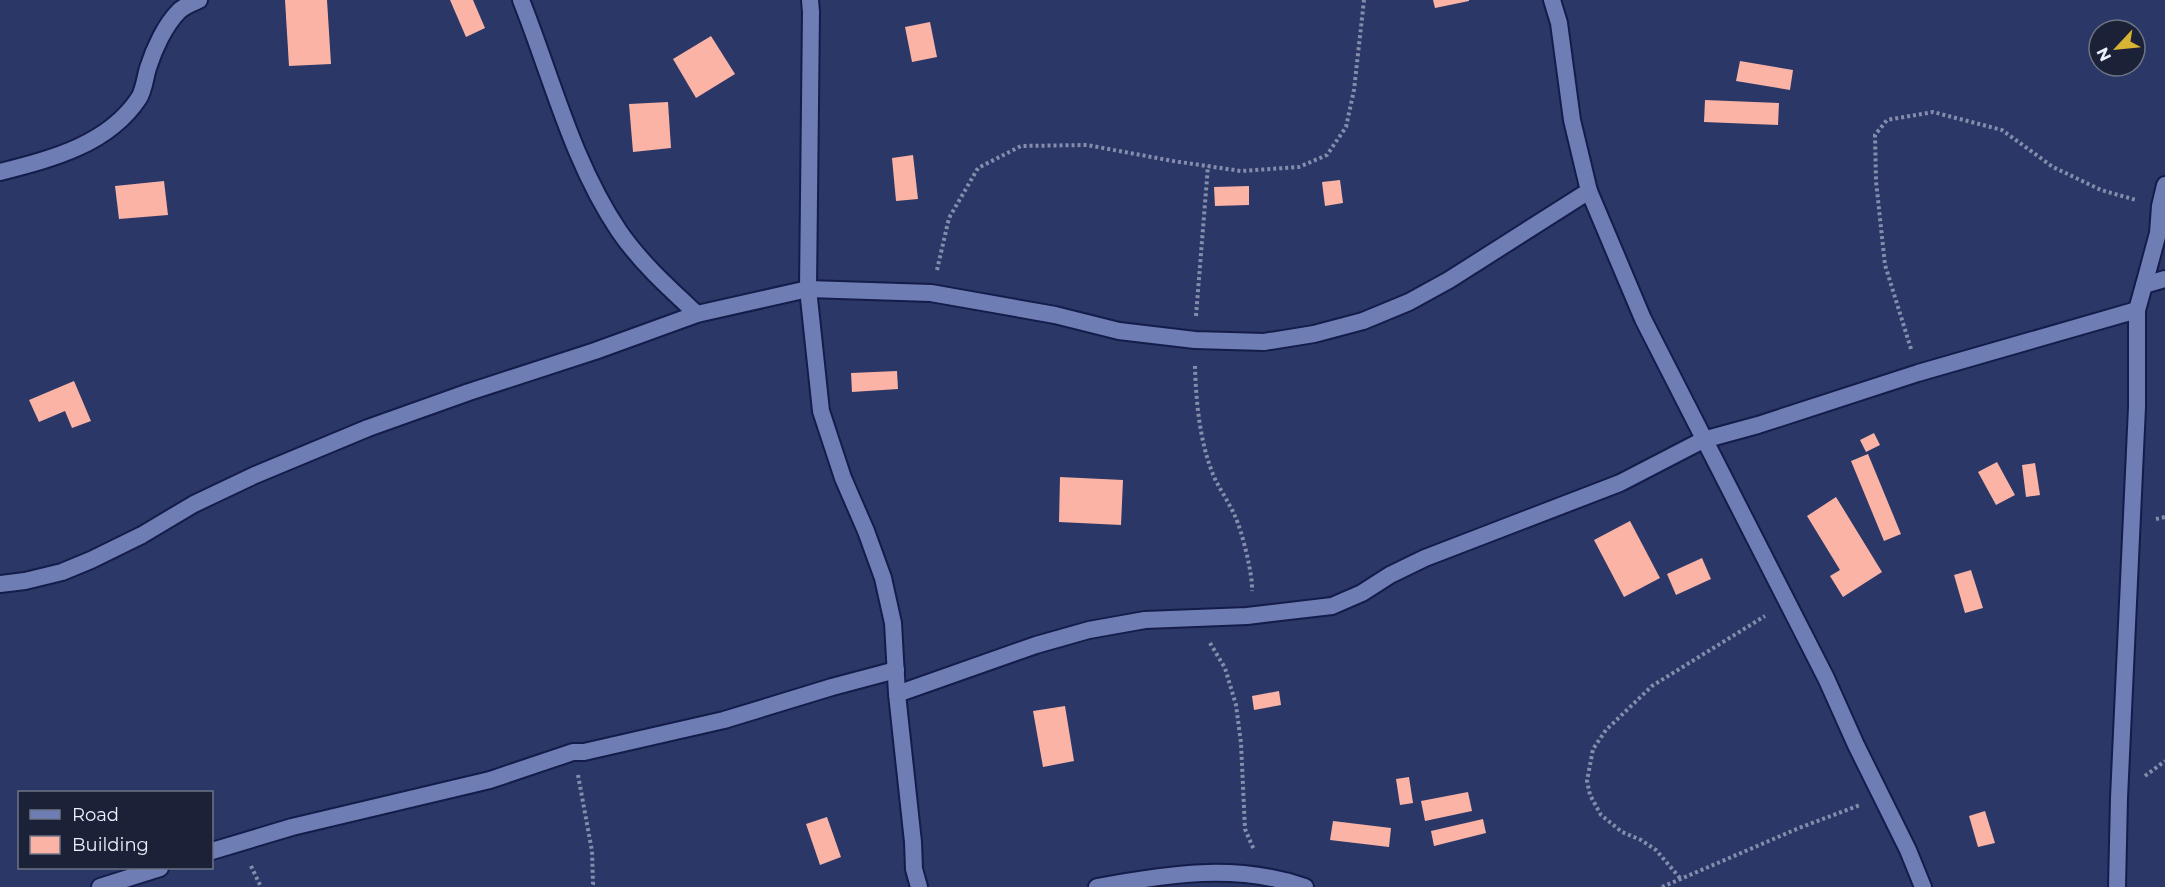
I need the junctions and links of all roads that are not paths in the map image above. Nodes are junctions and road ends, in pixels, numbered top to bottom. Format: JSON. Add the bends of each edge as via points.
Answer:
{"nodes":[{"id":1,"x":199,"y":0,"type":"edge"},
{"id":2,"x":520,"y":0,"type":"edge"},
{"id":3,"x":810,"y":0,"type":"edge"},
{"id":4,"x":1552,"y":0,"type":"edge"},
{"id":5,"x":0,"y":172,"type":"edge"},
{"id":6,"x":2165,"y":185,"type":"edge"},
{"id":7,"x":1589,"y":191,"type":"junction"},
{"id":8,"x":2165,"y":279,"type":"edge"},
{"id":9,"x":2144,"y":285,"type":"junction"},
{"id":10,"x":808,"y":289,"type":"junction"},
{"id":11,"x":2137,"y":310,"type":"junction"},
{"id":12,"x":698,"y":314,"type":"junction"},
{"id":13,"x":1703,"y":440,"type":"junction"},
{"id":14,"x":0,"y":584,"type":"edge"},
{"id":15,"x":896,"y":670,"type":"junction"},
{"id":16,"x":897,"y":694,"type":"junction"},
{"id":17,"x":213,"y":851,"type":"edge"},
{"id":18,"x":154,"y":869,"type":"edge"},
{"id":19,"x":100,"y":887,"type":"edge"},
{"id":20,"x":919,"y":887,"type":"edge"},
{"id":21,"x":1097,"y":887,"type":"edge"},
{"id":22,"x":1305,"y":887,"type":"edge"},
{"id":23,"x":1923,"y":887,"type":"edge"},
{"id":24,"x":2117,"y":887,"type":"edge"}],
"edges":[{"from":1,"to":5,"type":"street","via":[[179,10],[166,27],[149,65],[141,96],[127,115],[107,132],[51,159]]},
{"from":2,"to":12,"type":"street","via":[[590,181],[646,265]]},
{"from":3,"to":10,"type":"street"},
{"from":4,"to":7,"type":"street","via":[[1559,23],[1572,120]]},
{"from":6,"to":9,"type":"street","via":[[2158,233]]},
{"from":7,"to":10,"type":"street","via":[[1409,302],[1363,321],[1264,342],[1195,340],[1119,331],[932,293]]},
{"from":7,"to":13,"type":"street","via":[[1643,319]]},
{"from":8,"to":9,"type":"street"},
{"from":9,"to":11,"type":"street"},
{"from":10,"to":12,"type":"street"},
{"from":10,"to":15,"type":"street","via":[[821,411],[883,578],[893,622]]},
{"from":11,"to":13,"type":"street"},
{"from":11,"to":24,"type":"street","via":[[2137,408]]},
{"from":12,"to":14,"type":"street","via":[[368,428],[255,475],[62,572]]},
{"from":13,"to":16,"type":"street","via":[[1620,483],[1425,558],[1332,606],[1145,620],[1089,630]]},
{"from":13,"to":23,"type":"street","via":[[1826,678]]},
{"from":15,"to":16,"type":"street"},
{"from":15,"to":17,"type":"street","via":[[724,720],[573,753],[490,780],[292,826]]},
{"from":16,"to":20,"type":"street"},
{"from":18,"to":19,"type":"street"},
{"from":21,"to":22,"type":"street","via":[[1188,872],[1251,874],[1281,878]]}]}
